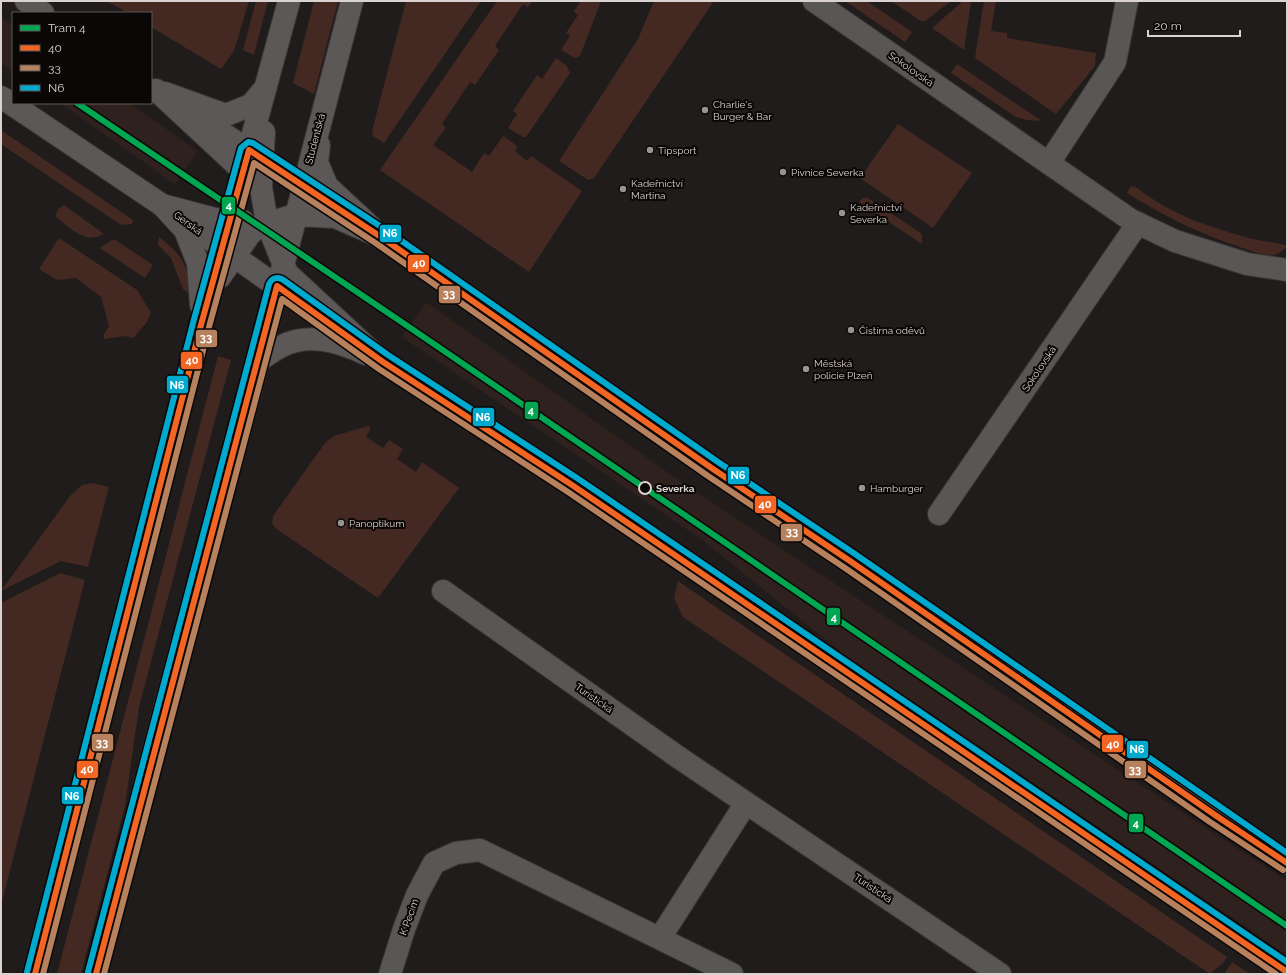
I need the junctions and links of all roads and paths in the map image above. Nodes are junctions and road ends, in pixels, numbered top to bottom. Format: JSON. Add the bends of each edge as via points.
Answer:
{"nodes":[{"id":1,"x":26,"y":1,"type":"edge"},
{"id":2,"x":289,"y":1,"type":"edge"},
{"id":3,"x":352,"y":1,"type":"edge"},
{"id":4,"x":814,"y":1,"type":"edge"},
{"id":5,"x":1127,"y":1,"type":"edge"},
{"id":6,"x":42,"y":12,"type":"edge"},
{"id":7,"x":268,"y":84,"type":"junction"},
{"id":8,"x":154,"y":88,"type":"edge"},
{"id":9,"x":1,"y":97,"type":"edge"},
{"id":10,"x":322,"y":115,"type":"junction"},
{"id":11,"x":256,"y":155,"type":"junction"},
{"id":12,"x":1049,"y":164,"type":"junction"},
{"id":13,"x":243,"y":172,"type":"junction"},
{"id":14,"x":300,"y":184,"type":"junction"},
{"id":15,"x":162,"y":204,"type":"junction"},
{"id":16,"x":295,"y":214,"type":"junction"},
{"id":17,"x":230,"y":220,"type":"junction"},
{"id":18,"x":1138,"y":224,"type":"junction"},
{"id":19,"x":270,"y":229,"type":"junction"},
{"id":20,"x":381,"y":237,"type":"junction"},
{"id":21,"x":228,"y":252,"type":"junction"},
{"id":22,"x":283,"y":263,"type":"junction"},
{"id":23,"x":1287,"y":270,"type":"edge"},
{"id":24,"x":273,"y":284,"type":"junction"},
{"id":25,"x":202,"y":320,"type":"junction"},
{"id":26,"x":258,"y":361,"type":"junction"},
{"id":27,"x":383,"y":362,"type":"junction"},
{"id":28,"x":939,"y":514,"type":"dead end"},
{"id":29,"x":443,"y":591,"type":"dead end"},
{"id":30,"x":746,"y":803,"type":"junction"},
{"id":31,"x":1287,"y":863,"type":"edge"},
{"id":32,"x":660,"y":938,"type":"junction"},
{"id":33,"x":1287,"y":972,"type":"edge"},
{"id":34,"x":35,"y":974,"type":"edge"},
{"id":35,"x":96,"y":974,"type":"edge"},
{"id":36,"x":390,"y":974,"type":"edge"},
{"id":37,"x":732,"y":974,"type":"edge"},
{"id":38,"x":1000,"y":974,"type":"edge"}],
"edges":[{"from":1,"to":6,"type":"main road"},
{"from":2,"to":7,"type":"main road"},
{"from":3,"to":10,"type":"main road","name":"Studentská"},
{"from":4,"to":12,"type":"street","name":"Sokolovská"},
{"from":5,"to":12,"type":"street","via":[[1115,62]]},
{"from":7,"to":8,"type":"main road","via":[[251,105],[226,115]]},
{"from":7,"to":11,"type":"main road"},
{"from":8,"to":11,"type":"main road"},
{"from":8,"to":13,"type":"main road"},
{"from":9,"to":15,"type":"main road","name":"Gerská"},
{"from":10,"to":14,"type":"main road","name":"Studentská"},
{"from":10,"to":20,"type":"main road","via":[[317,162],[327,186]]},
{"from":11,"to":13,"type":"main road"},
{"from":11,"to":14,"type":"main road"},
{"from":11,"to":19,"type":"main road"},
{"from":12,"to":18,"type":"street","name":"Sokolovská"},
{"from":13,"to":17,"type":"main road"},
{"from":13,"to":19,"type":"main road"},
{"from":14,"to":16,"type":"main road","name":"Studentská"},
{"from":14,"to":19,"type":"main road"},
{"from":14,"to":20,"type":"main road"},
{"from":15,"to":17,"type":"main road","via":[[215,219]]},
{"from":15,"to":21,"type":"main road","name":"Gerská"},
{"from":15,"to":25,"type":"main road","via":[[185,230],[198,263]]},
{"from":16,"to":19,"type":"main road"},
{"from":16,"to":20,"type":"main road","via":[[335,217]]},
{"from":16,"to":22,"type":"main road","name":"Studentská"},
{"from":17,"to":19,"type":"main road"},
{"from":17,"to":21,"type":"main road"},
{"from":18,"to":23,"type":"street","name":"Sokolovská","via":[[1175,241],[1247,264]]},
{"from":18,"to":28,"type":"street","name":"Sokolovská"},
{"from":19,"to":21,"type":"main road","via":[[259,226]]},
{"from":19,"to":22,"type":"main road"},
{"from":19,"to":24,"type":"main road"},
{"from":20,"to":31,"type":"main road","via":[[713,469]]},
{"from":21,"to":24,"type":"main road","name":"Gerská"},
{"from":21,"to":25,"type":"main road"},
{"from":22,"to":24,"type":"main road","name":"Studentská"},
{"from":22,"to":27,"type":"main road","via":[[292,279]]},
{"from":24,"to":26,"type":"main road","name":"Studentská"},
{"from":24,"to":27,"type":"main road","name":"Gerská"},
{"from":25,"to":34,"type":"main road"},
{"from":26,"to":27,"type":"main road","via":[[283,345],[310,338],[347,345]]},
{"from":26,"to":35,"type":"main road","name":"Studentská"},
{"from":27,"to":33,"type":"main road","name":"Gerská","via":[[572,485]]},
{"from":29,"to":30,"type":"street","name":"Turistická"},
{"from":30,"to":32,"type":"street"},
{"from":30,"to":38,"type":"street","name":"Turistická"},
{"from":32,"to":36,"type":"street","name":"K Pecím","via":[[480,850],[456,853],[434,863],[414,902]]},
{"from":32,"to":37,"type":"street"}]}
